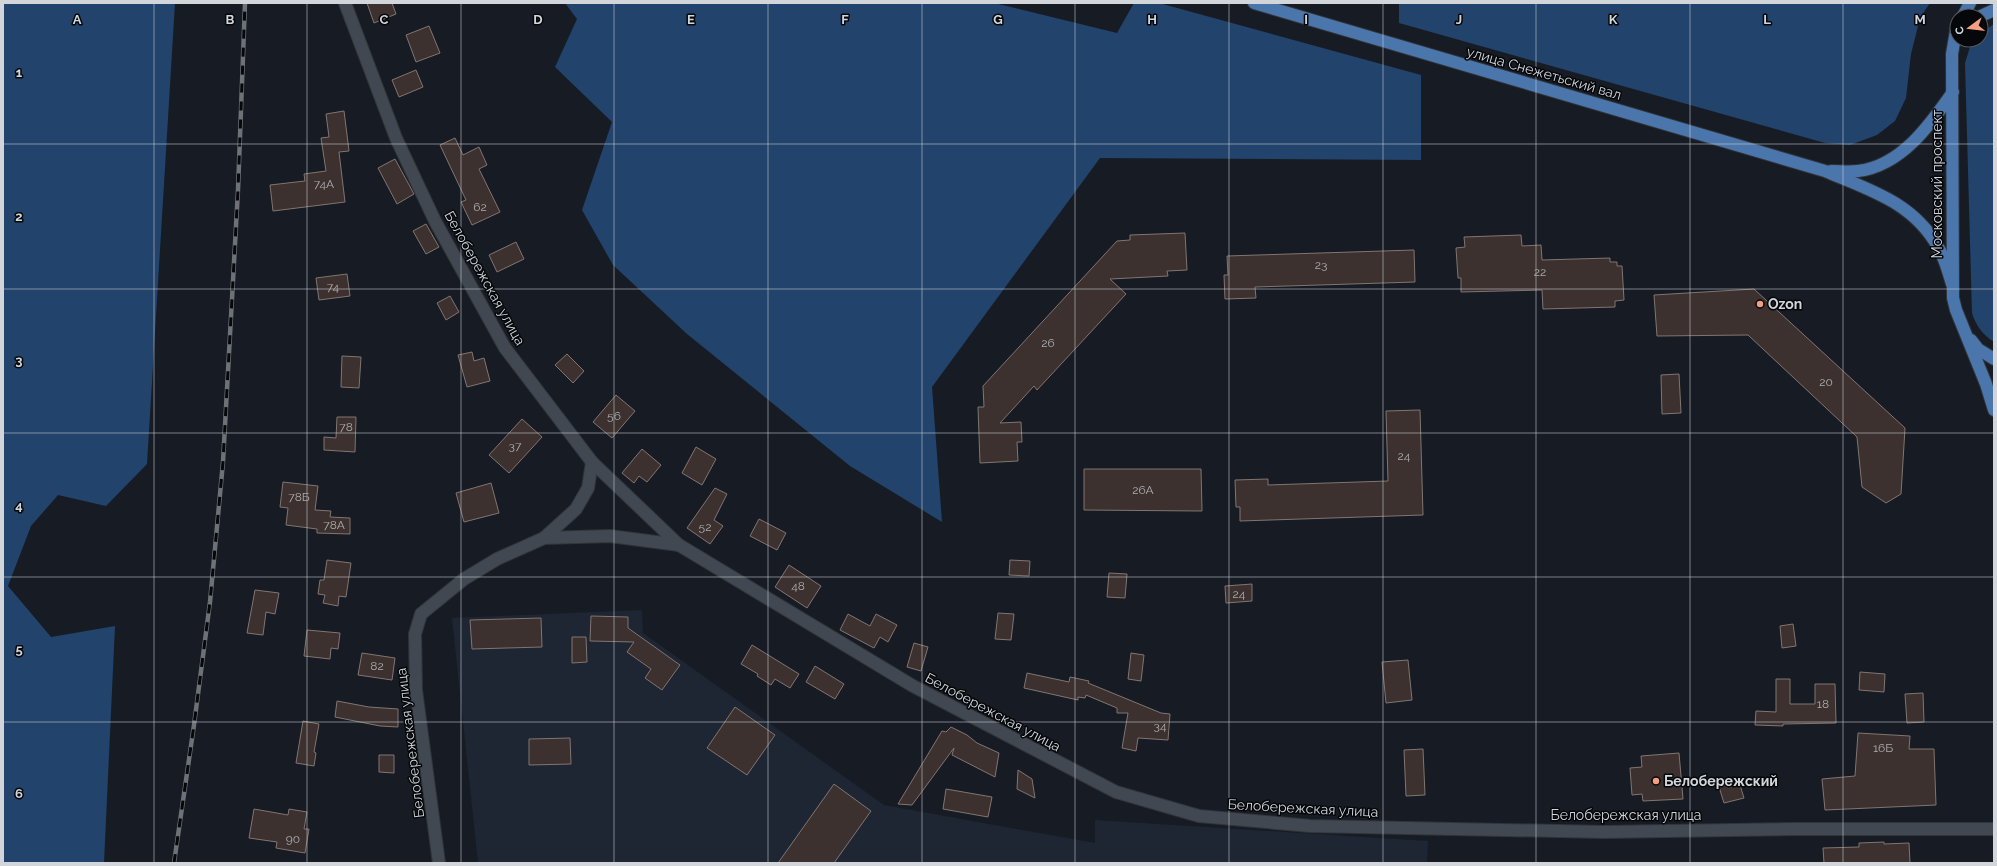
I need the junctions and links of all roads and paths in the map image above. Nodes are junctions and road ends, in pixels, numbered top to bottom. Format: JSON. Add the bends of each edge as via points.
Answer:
{"nodes":[{"id":1,"x":345,"y":3,"type":"edge"},
{"id":2,"x":1254,"y":3,"type":"edge"},
{"id":3,"x":1953,"y":48,"type":"edge"},
{"id":4,"x":1955,"y":48,"type":"edge"},
{"id":5,"x":1952,"y":54,"type":"junction"},
{"id":6,"x":1953,"y":92,"type":"junction"},
{"id":7,"x":1825,"y":171,"type":"junction"},
{"id":8,"x":1952,"y":284,"type":"junction"},
{"id":9,"x":1963,"y":329,"type":"junction"},
{"id":10,"x":1994,"y":359,"type":"edge"},
{"id":11,"x":1994,"y":410,"type":"edge"},
{"id":12,"x":592,"y":462,"type":"junction"},
{"id":13,"x":544,"y":538,"type":"junction"},
{"id":14,"x":680,"y":545,"type":"junction"},
{"id":15,"x":1994,"y":829,"type":"edge"},
{"id":16,"x":439,"y":863,"type":"edge"}],
"edges":[{"from":1,"to":12,"type":"street","name":"Белобережская улица","via":[[396,138],[439,227],[505,348]]},
{"from":2,"to":7,"type":"main road","name":"улица Снежетьский вал"},
{"from":3,"to":5,"type":"main road","name":"Московский проспект"},
{"from":4,"to":5,"type":"main road"},
{"from":5,"to":6,"type":"main road","name":"Московский проспект"},
{"from":6,"to":7,"type":"main road","name":"улица Снежетьский вал","via":[[1931,124],[1897,155],[1874,167],[1858,171]]},
{"from":6,"to":8,"type":"main road","name":"Московский проспект"},
{"from":7,"to":8,"type":"main road","name":"улица Снежетьский вал","via":[[1899,204],[1915,217],[1939,248]]},
{"from":8,"to":9,"type":"main road","name":"Московский проспект","via":[[1956,310]]},
{"from":9,"to":10,"type":"main road","name":"Московский проспект","via":[[1978,349]]},
{"from":9,"to":11,"type":"main road","name":"Московский проспект"},
{"from":12,"to":13,"type":"street","via":[[588,488],[576,509]]},
{"from":12,"to":14,"type":"street","name":"Белобережская улица"},
{"from":13,"to":14,"type":"street","name":"Белобережская улица","via":[[610,536]]},
{"from":13,"to":16,"type":"street","name":"Белобережская улица","via":[[497,559],[464,579],[421,614],[415,634],[416,690]]},
{"from":14,"to":15,"type":"street","name":"Белобережская улица","via":[[913,686],[955,708],[1116,792],[1199,816],[1310,826],[1596,832]]}]}
